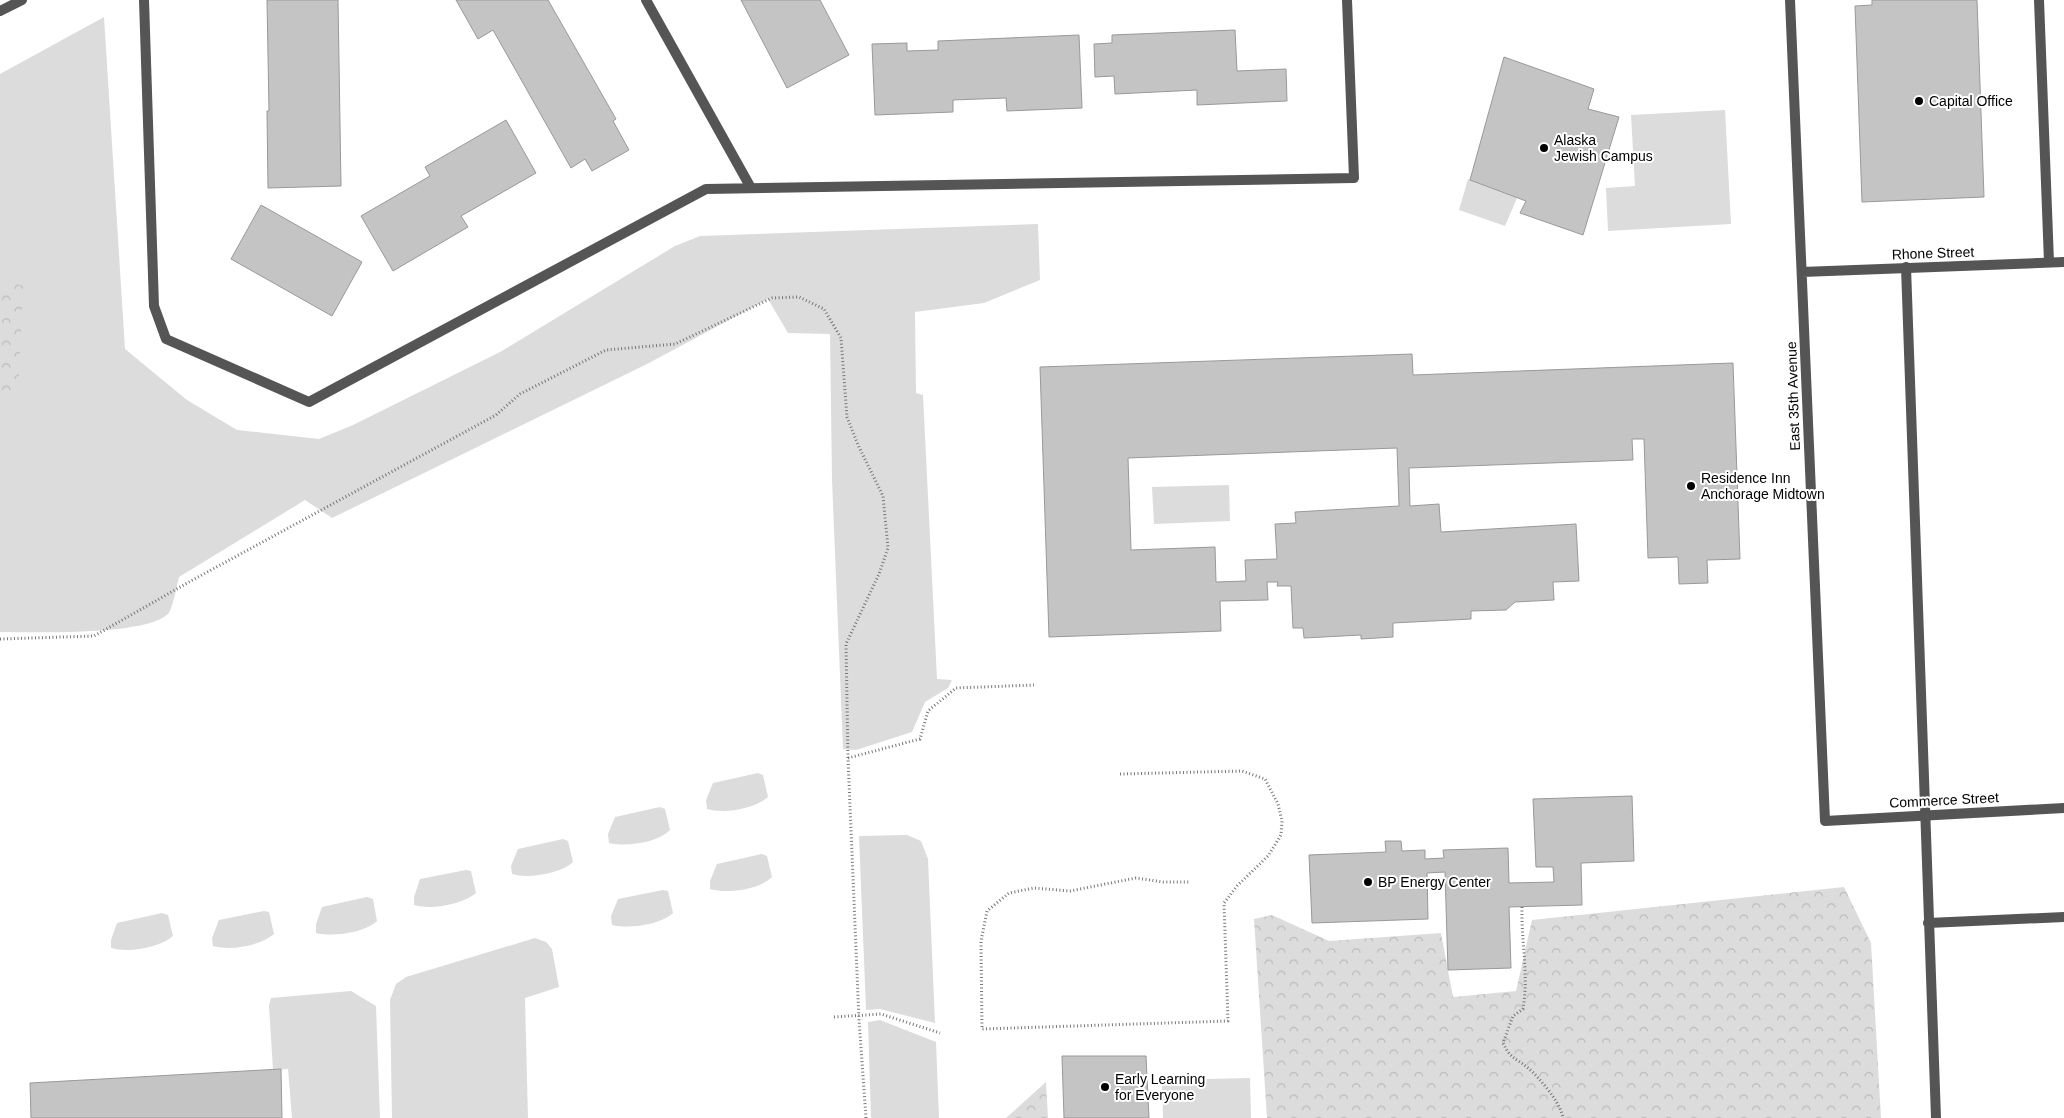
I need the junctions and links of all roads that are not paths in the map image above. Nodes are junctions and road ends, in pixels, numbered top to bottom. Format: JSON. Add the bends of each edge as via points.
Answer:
{"nodes":[{"id":1,"x":22,"y":0,"type":"edge"},
{"id":2,"x":144,"y":0,"type":"edge"},
{"id":3,"x":646,"y":0,"type":"edge"},
{"id":4,"x":1347,"y":0,"type":"edge"},
{"id":5,"x":1790,"y":0,"type":"edge"},
{"id":6,"x":2038,"y":0,"type":"edge"},
{"id":7,"x":0,"y":11,"type":"edge"},
{"id":8,"x":751,"y":188,"type":"junction"},
{"id":9,"x":2049,"y":262,"type":"junction"},
{"id":10,"x":2064,"y":262,"type":"edge"},
{"id":11,"x":1906,"y":267,"type":"junction"},
{"id":12,"x":1802,"y":272,"type":"junction"},
{"id":13,"x":2064,"y":808,"type":"edge"},
{"id":14,"x":1924,"y":815,"type":"junction"},
{"id":15,"x":1825,"y":821,"type":"joint"},
{"id":16,"x":2064,"y":917,"type":"edge"},
{"id":17,"x":1928,"y":923,"type":"junction"},
{"id":18,"x":1936,"y":1118,"type":"edge"}],
"edges":[{"from":1,"to":7,"type":"street"},
{"from":2,"to":8,"type":"street","via":[[154,306],[166,339],[309,402],[706,189]]},
{"from":3,"to":8,"type":"street"},
{"from":4,"to":8,"type":"street","via":[[1354,178]]},
{"from":5,"to":12,"type":"street","name":"East 35th Avenue"},
{"from":6,"to":9,"type":"street"},
{"from":9,"to":10,"type":"street","name":"Rhone Street"},
{"from":9,"to":11,"type":"street","name":"Rhone Street"},
{"from":11,"to":12,"type":"street","name":"Rhone Street"},
{"from":11,"to":14,"type":"street"},
{"from":12,"to":15,"type":"street","name":"East 35th Avenue"},
{"from":13,"to":14,"type":"street","name":"Commerce Street"},
{"from":14,"to":15,"type":"street","name":"Commerce Street"},
{"from":14,"to":17,"type":"street"},
{"from":16,"to":17,"type":"street"},
{"from":17,"to":18,"type":"street"}]}
